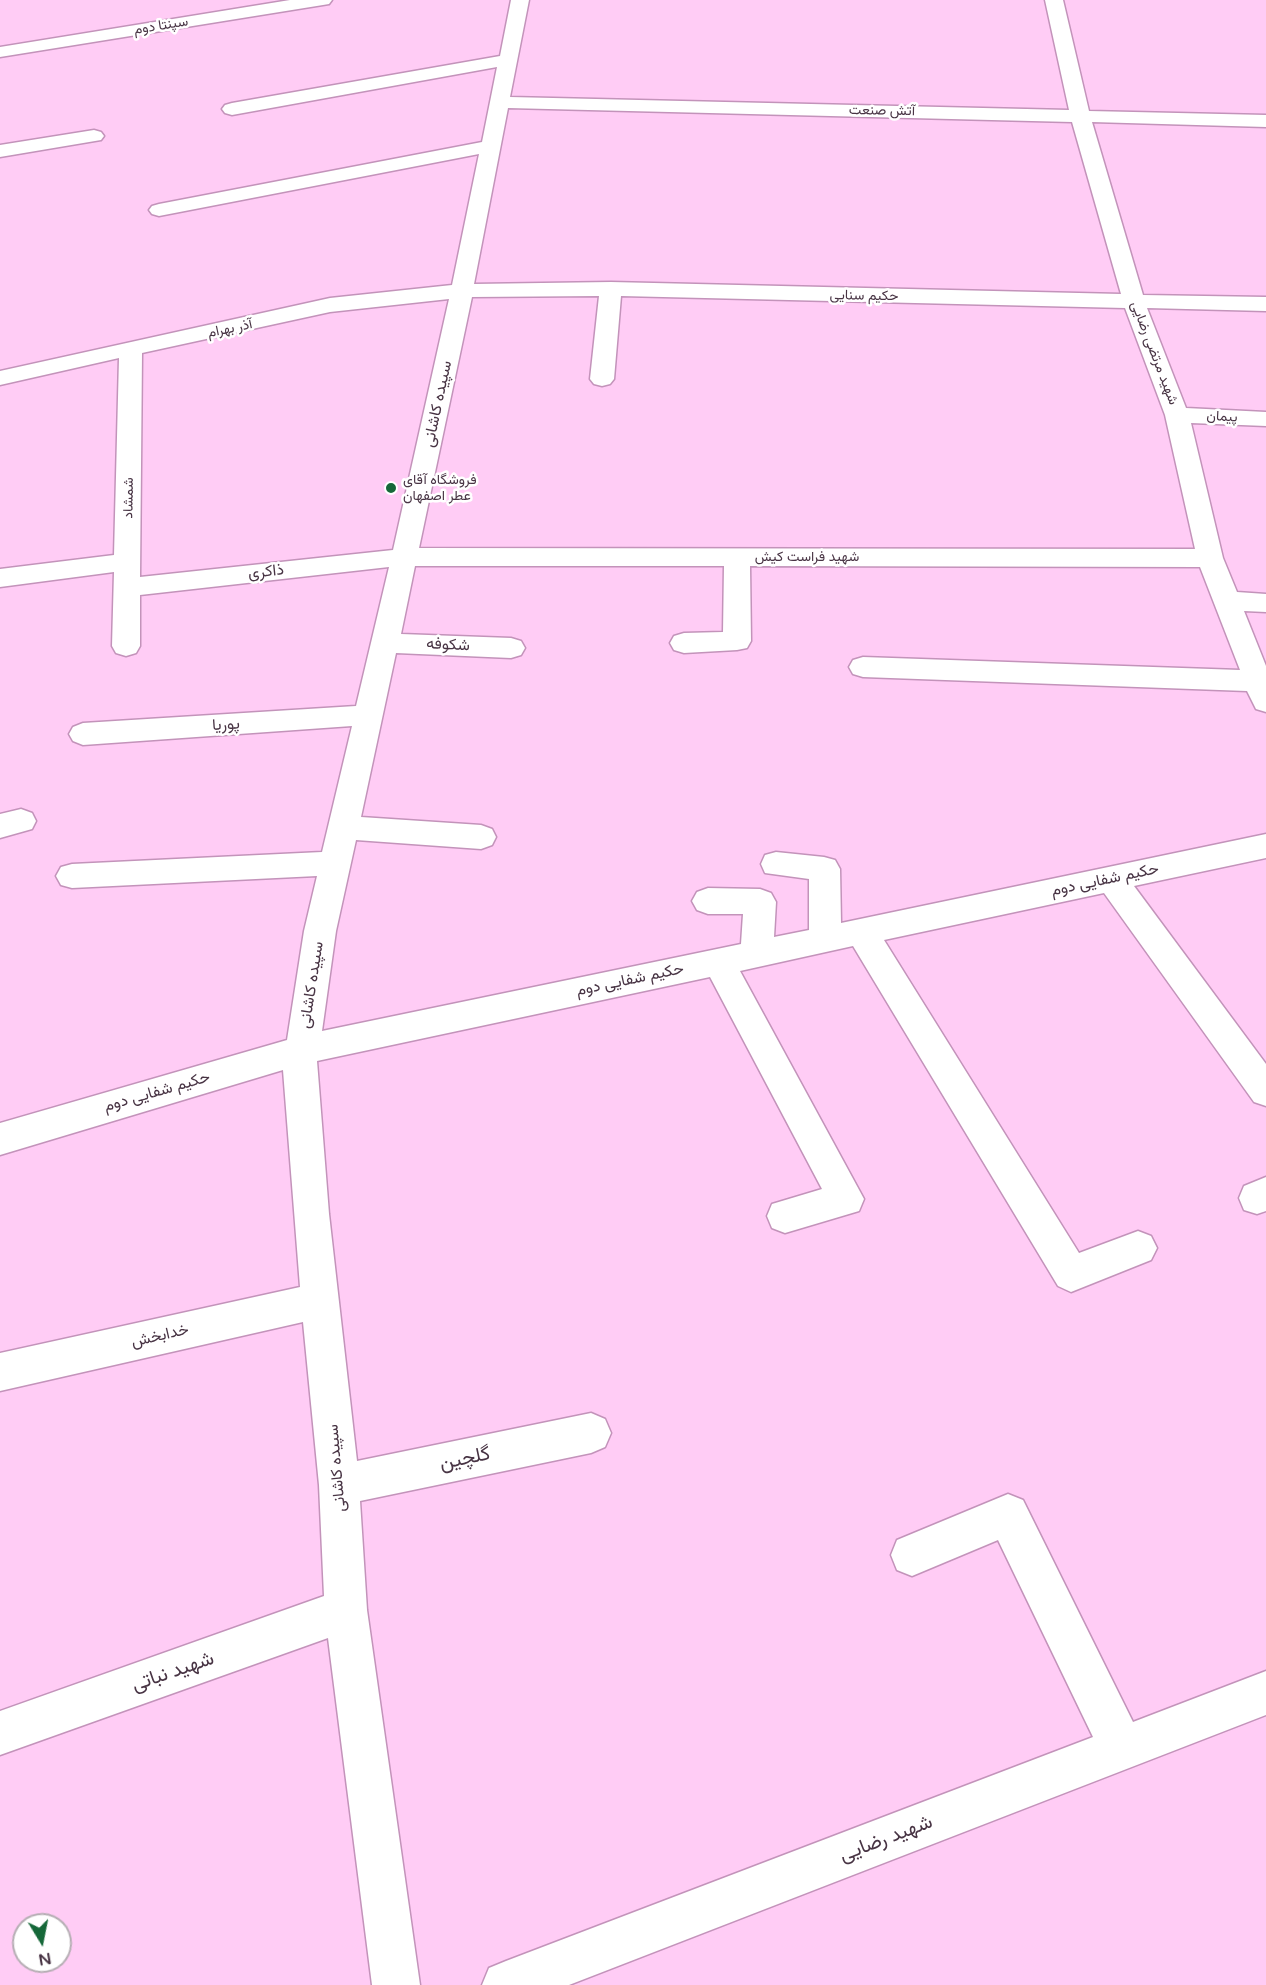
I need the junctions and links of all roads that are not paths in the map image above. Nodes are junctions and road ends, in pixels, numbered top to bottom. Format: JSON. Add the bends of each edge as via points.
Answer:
{"nodes":[{"id":1,"x":323,"y":0,"type":"edge"},
{"id":2,"x":520,"y":0,"type":"edge"},
{"id":3,"x":1054,"y":0,"type":"edge"},
{"id":4,"x":0,"y":52,"type":"edge"},
{"id":5,"x":507,"y":60,"type":"junction"},
{"id":6,"x":498,"y":102,"type":"junction"},
{"id":7,"x":232,"y":109,"type":"dead end"},
{"id":8,"x":1080,"y":116,"type":"junction"},
{"id":9,"x":1266,"y":121,"type":"edge"},
{"id":10,"x":94,"y":136,"type":"dead end"},
{"id":11,"x":490,"y":146,"type":"junction"},
{"id":12,"x":0,"y":151,"type":"edge"},
{"id":13,"x":159,"y":210,"type":"dead end"},
{"id":14,"x":611,"y":289,"type":"junction"},
{"id":15,"x":461,"y":291,"type":"junction"},
{"id":16,"x":1134,"y":302,"type":"junction"},
{"id":17,"x":1266,"y":304,"type":"edge"},
{"id":18,"x":131,"y":350,"type":"junction"},
{"id":19,"x":0,"y":378,"type":"edge"},
{"id":20,"x":602,"y":379,"type":"dead end"},
{"id":21,"x":1177,"y":415,"type":"junction"},
{"id":22,"x":1266,"y":419,"type":"edge"},
{"id":23,"x":405,"y":557,"type":"junction"},
{"id":24,"x":737,"y":557,"type":"junction"},
{"id":25,"x":128,"y":575,"type":"junction"},
{"id":26,"x":0,"y":578,"type":"edge"},
{"id":27,"x":1219,"y":581,"type":"junction"},
{"id":28,"x":1266,"y":603,"type":"edge"},
{"id":29,"x":385,"y":642,"type":"junction"},
{"id":30,"x":684,"y":643,"type":"dead end"},
{"id":31,"x":126,"y":646,"type":"dead end"},
{"id":32,"x":511,"y":648,"type":"dead end"},
{"id":33,"x":863,"y":667,"type":"dead end"},
{"id":34,"x":1262,"y":692,"type":"edge"},
{"id":35,"x":369,"y":715,"type":"junction"},
{"id":36,"x":83,"y":734,"type":"dead end"},
{"id":37,"x":344,"y":828,"type":"junction"},
{"id":38,"x":481,"y":837,"type":"dead end"},
{"id":39,"x":1266,"y":846,"type":"edge"},
{"id":40,"x":336,"y":863,"type":"junction"},
{"id":41,"x":776,"y":864,"type":"dead end"},
{"id":42,"x":72,"y":876,"type":"dead end"},
{"id":43,"x":1111,"y":879,"type":"junction"},
{"id":44,"x":708,"y":901,"type":"dead end"},
{"id":45,"x":861,"y":931,"type":"junction"},
{"id":46,"x":825,"y":939,"type":"junction"},
{"id":47,"x":756,"y":953,"type":"junction"},
{"id":48,"x":718,"y":962,"type":"junction"},
{"id":49,"x":302,"y":1050,"type":"junction"},
{"id":50,"x":1266,"y":1091,"type":"edge"},
{"id":51,"x":0,"y":1139,"type":"edge"},
{"id":52,"x":784,"y":1216,"type":"dead end"},
{"id":53,"x":1138,"y":1248,"type":"dead end"},
{"id":54,"x":320,"y":1300,"type":"junction"},
{"id":55,"x":0,"y":1372,"type":"edge"},
{"id":56,"x":591,"y":1433,"type":"dead end"},
{"id":57,"x":339,"y":1485,"type":"junction"},
{"id":58,"x":912,"y":1555,"type":"dead end"},
{"id":59,"x":346,"y":1610,"type":"junction"},
{"id":60,"x":1266,"y":1693,"type":"edge"},
{"id":61,"x":0,"y":1733,"type":"edge"},
{"id":62,"x":1122,"y":1748,"type":"junction"},
{"id":63,"x":396,"y":1985,"type":"edge"},
{"id":64,"x":506,"y":1985,"type":"edge"}],
"edges":[{"from":1,"to":4,"type":"street","name":"سپنتا دوم"},
{"from":2,"to":5,"type":"street","name":"سپیده کاشانی"},
{"from":3,"to":8,"type":"street","name":"شهید مرتضی رضایی"},
{"from":5,"to":6,"type":"street","name":"سپیده کاشانی"},
{"from":5,"to":7,"type":"street"},
{"from":6,"to":8,"type":"street","name":"آتش صنعت"},
{"from":6,"to":11,"type":"street","name":"سپیده کاشانی"},
{"from":8,"to":9,"type":"street","name":"آتش صنعت"},
{"from":8,"to":16,"type":"street","name":"شهید مرتضی رضایی"},
{"from":10,"to":12,"type":"street"},
{"from":11,"to":13,"type":"street"},
{"from":11,"to":15,"type":"street","name":"سپیده کاشانی"},
{"from":14,"to":15,"type":"street","name":"حکیم سنایی"},
{"from":14,"to":16,"type":"street","name":"حکیم سنایی"},
{"from":14,"to":20,"type":"street"},
{"from":15,"to":18,"type":"street","name":"آذر بهرام","via":[[330,305]]},
{"from":15,"to":23,"type":"street","name":"سپیده کاشانی"},
{"from":16,"to":17,"type":"street","name":"حکیم سنایی"},
{"from":16,"to":21,"type":"street","name":"شهید مرتضی رضایی"},
{"from":18,"to":19,"type":"street","name":"آذر بهرام"},
{"from":18,"to":25,"type":"street","name":"شمشاد"},
{"from":21,"to":22,"type":"street","name":"پیمان"},
{"from":21,"to":27,"type":"street","name":"شهید مرتضی رضایی"},
{"from":23,"to":24,"type":"street","name":"شهید فراست کیش"},
{"from":23,"to":25,"type":"street","name":"ذاکری"},
{"from":23,"to":29,"type":"street","name":"سپیده کاشانی"},
{"from":24,"to":27,"type":"street","name":"شهید فراست کیش"},
{"from":24,"to":30,"type":"street","via":[[737,642]]},
{"from":25,"to":26,"type":"street","name":"ذاکری"},
{"from":25,"to":31,"type":"street","name":"شمشاد"},
{"from":27,"to":28,"type":"street","name":"شهید فراست کیش"},
{"from":27,"to":34,"type":"street","name":"شهید مرتضی رضایی"},
{"from":29,"to":32,"type":"street","name":"شکوفه"},
{"from":29,"to":35,"type":"street","name":"سپیده کاشانی"},
{"from":33,"to":34,"type":"street"},
{"from":35,"to":36,"type":"street","name":"پوریا"},
{"from":35,"to":37,"type":"street","name":"سپیده کاشانی"},
{"from":37,"to":38,"type":"street"},
{"from":37,"to":40,"type":"street","name":"سپیده کاشانی"},
{"from":39,"to":43,"type":"street","name":"حکیم شفایی دوم"},
{"from":40,"to":42,"type":"street"},
{"from":40,"to":49,"type":"street","name":"سپیده کاشانی","via":[[320,931]]},
{"from":41,"to":46,"type":"street","via":[[824,869]]},
{"from":43,"to":45,"type":"street","name":"حکیم شفایی دوم"},
{"from":43,"to":50,"type":"street"},
{"from":44,"to":47,"type":"street","via":[[760,902]]},
{"from":45,"to":46,"type":"street","name":"حکیم شفایی دوم"},
{"from":45,"to":53,"type":"street","via":[[1071,1274]]},
{"from":46,"to":47,"type":"street","name":"حکیم شفایی دوم"},
{"from":47,"to":48,"type":"street","name":"حکیم شفایی دوم"},
{"from":48,"to":49,"type":"street","name":"حکیم شفایی دوم"},
{"from":48,"to":52,"type":"street","via":[[846,1199]]},
{"from":49,"to":51,"type":"street","name":"حکیم شفایی دوم"},
{"from":49,"to":54,"type":"street","name":"سپیده کاشانی","via":[[300,1064]]},
{"from":54,"to":55,"type":"street","name":"خدابخش"},
{"from":54,"to":57,"type":"street","name":"سپیده کاشانی"},
{"from":56,"to":57,"type":"street","name":"گلچین"},
{"from":57,"to":59,"type":"street","name":"سپیده کاشانی"},
{"from":58,"to":62,"type":"street","via":[[1008,1515]]},
{"from":59,"to":61,"type":"street","name":"شهید نباتی"},
{"from":59,"to":63,"type":"street","name":"سپیده کاشانی"},
{"from":60,"to":62,"type":"street","name":"شهید رضایی"},
{"from":62,"to":64,"type":"street","name":"شهید رضایی"}]}
